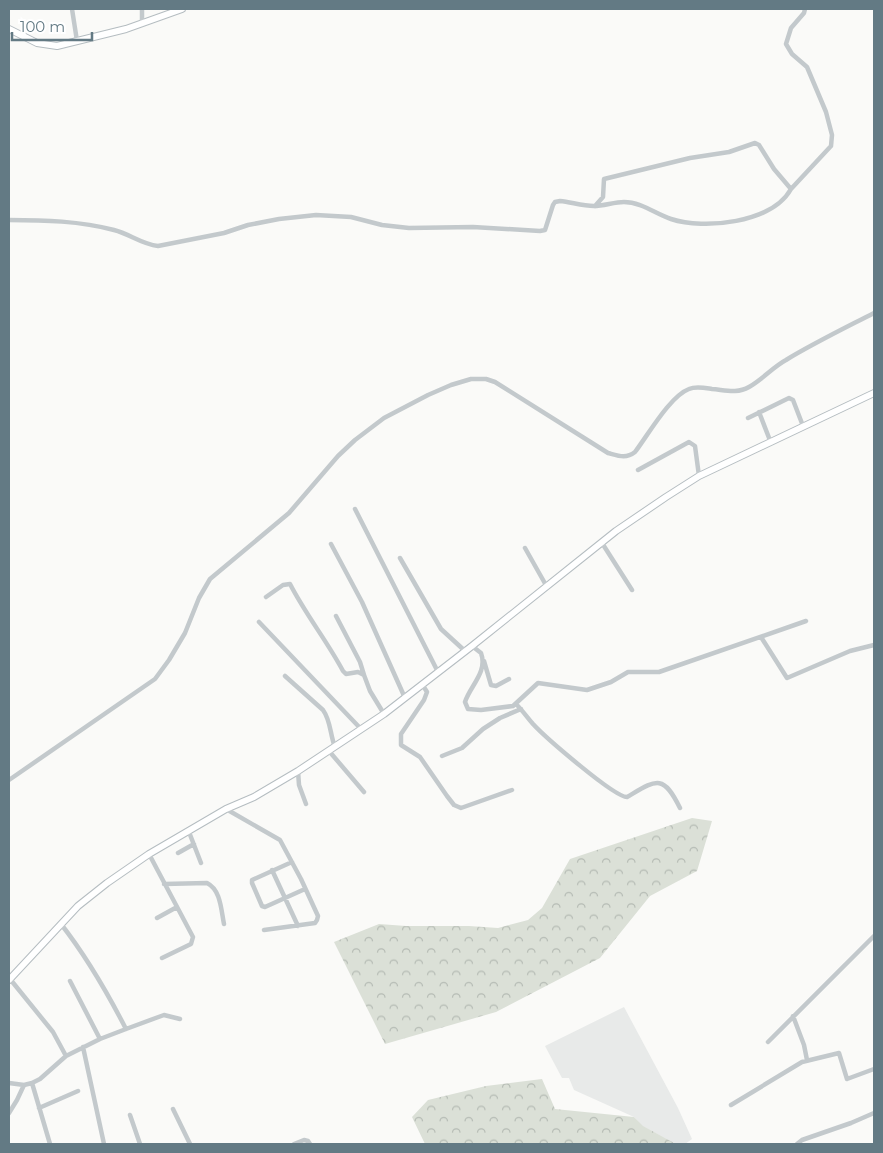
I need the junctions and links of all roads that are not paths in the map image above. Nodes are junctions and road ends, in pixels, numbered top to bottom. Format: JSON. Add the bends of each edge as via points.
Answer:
{"nodes":[{"id":1,"x":72,"y":9,"type":"edge"},
{"id":2,"x":142,"y":9,"type":"edge"},
{"id":3,"x":181,"y":9,"type":"edge"},
{"id":4,"x":806,"y":9,"type":"edge"},
{"id":5,"x":142,"y":23,"type":"junction"},
{"id":6,"x":9,"y":29,"type":"edge"},
{"id":7,"x":77,"y":41,"type":"junction"},
{"id":8,"x":791,"y":189,"type":"junction"},
{"id":9,"x":595,"y":206,"type":"junction"},
{"id":10,"x":9,"y":220,"type":"edge"},
{"id":11,"x":874,"y":313,"type":"edge"},
{"id":12,"x":874,"y":393,"type":"edge"},
{"id":13,"x":759,"y":412,"type":"junction"},
{"id":14,"x":748,"y":418,"type":"dead end"},
{"id":15,"x":804,"y":426,"type":"junction"},
{"id":16,"x":771,"y":443,"type":"junction"},
{"id":17,"x":638,"y":470,"type":"dead end"},
{"id":18,"x":699,"y":476,"type":"junction"},
{"id":19,"x":355,"y":509,"type":"dead end"},
{"id":20,"x":602,"y":543,"type":"junction"},
{"id":21,"x":331,"y":544,"type":"dead end"},
{"id":22,"x":525,"y":548,"type":"dead end"},
{"id":23,"x":400,"y":558,"type":"dead end"},
{"id":24,"x":547,"y":586,"type":"junction"},
{"id":25,"x":632,"y":590,"type":"dead end"},
{"id":26,"x":266,"y":597,"type":"dead end"},
{"id":27,"x":336,"y":616,"type":"dead end"},
{"id":28,"x":259,"y":622,"type":"dead end"},
{"id":29,"x":806,"y":622,"type":"dead end"},
{"id":30,"x":761,"y":637,"type":"junction"},
{"id":31,"x":472,"y":646,"type":"junction"},
{"id":32,"x":874,"y":646,"type":"edge"},
{"id":33,"x":465,"y":651,"type":"junction"},
{"id":34,"x":483,"y":657,"type":"junction"},
{"id":35,"x":438,"y":672,"type":"junction"},
{"id":36,"x":364,"y":675,"type":"junction"},
{"id":37,"x":285,"y":676,"type":"dead end"},
{"id":38,"x":509,"y":679,"type":"dead end"},
{"id":39,"x":422,"y":684,"type":"junction"},
{"id":40,"x":405,"y":698,"type":"junction"},
{"id":41,"x":516,"y":704,"type":"junction"},
{"id":42,"x":521,"y":709,"type":"junction"},
{"id":43,"x":384,"y":714,"type":"junction"},
{"id":44,"x":361,"y":729,"type":"junction"},
{"id":45,"x":332,"y":749,"type":"junction"},
{"id":46,"x":442,"y":756,"type":"dead end"},
{"id":47,"x":298,"y":771,"type":"junction"},
{"id":48,"x":9,"y":780,"type":"edge"},
{"id":49,"x":512,"y":790,"type":"dead end"},
{"id":50,"x":364,"y":792,"type":"dead end"},
{"id":51,"x":306,"y":804,"type":"dead end"},
{"id":52,"x":680,"y":808,"type":"dead end"},
{"id":53,"x":226,"y":809,"type":"junction"},
{"id":54,"x":189,"y":832,"type":"junction"},
{"id":55,"x":194,"y":844,"type":"junction"},
{"id":56,"x":178,"y":853,"type":"dead end"},
{"id":57,"x":149,"y":854,"type":"junction"},
{"id":58,"x":292,"y":862,"type":"junction"},
{"id":59,"x":201,"y":863,"type":"dead end"},
{"id":60,"x":272,"y":870,"type":"junction"},
{"id":61,"x":164,"y":884,"type":"junction"},
{"id":62,"x":306,"y":889,"type":"junction"},
{"id":63,"x":285,"y":898,"type":"junction"},
{"id":64,"x":177,"y":907,"type":"junction"},
{"id":65,"x":157,"y":918,"type":"dead end"},
{"id":66,"x":61,"y":924,"type":"junction"},
{"id":67,"x":224,"y":924,"type":"dead end"},
{"id":68,"x":298,"y":926,"type":"junction"},
{"id":69,"x":264,"y":930,"type":"dead end"},
{"id":70,"x":874,"y":936,"type":"edge"},
{"id":71,"x":162,"y":958,"type":"dead end"},
{"id":72,"x":9,"y":979,"type":"edge"},
{"id":73,"x":70,"y":981,"type":"dead end"},
{"id":74,"x":794,"y":1016,"type":"junction"},
{"id":75,"x":180,"y":1019,"type":"dead end"},
{"id":76,"x":126,"y":1029,"type":"junction"},
{"id":77,"x":100,"y":1039,"type":"junction"},
{"id":78,"x":768,"y":1042,"type":"dead end"},
{"id":79,"x":83,"y":1048,"type":"junction"},
{"id":80,"x":66,"y":1056,"type":"junction"},
{"id":81,"x":808,"y":1060,"type":"junction"},
{"id":82,"x":874,"y":1069,"type":"edge"},
{"id":83,"x":9,"y":1083,"type":"edge"},
{"id":84,"x":32,"y":1083,"type":"junction"},
{"id":85,"x":24,"y":1085,"type":"junction"},
{"id":86,"x":78,"y":1091,"type":"dead end"},
{"id":87,"x":731,"y":1105,"type":"dead end"},
{"id":88,"x":40,"y":1108,"type":"junction"},
{"id":89,"x":172,"y":1109,"type":"dead end"},
{"id":90,"x":9,"y":1112,"type":"edge"},
{"id":91,"x":874,"y":1113,"type":"edge"},
{"id":92,"x":130,"y":1115,"type":"dead end"},
{"id":93,"x":50,"y":1144,"type":"edge"},
{"id":94,"x":104,"y":1144,"type":"edge"},
{"id":95,"x":140,"y":1144,"type":"edge"},
{"id":96,"x":190,"y":1144,"type":"edge"},
{"id":97,"x":294,"y":1144,"type":"edge"},
{"id":98,"x":310,"y":1144,"type":"edge"},
{"id":99,"x":797,"y":1144,"type":"edge"}],
"edges":[{"from":1,"to":7,"type":"street"},
{"from":2,"to":5,"type":"street"},
{"from":3,"to":5,"type":"main road"},
{"from":4,"to":8,"type":"street","via":[[790,28],[786,44],[807,67],[832,135],[831,146]]},
{"from":5,"to":7,"type":"main road"},
{"from":6,"to":7,"type":"main road","via":[[50,46]]},
{"from":8,"to":9,"type":"street","via":[[776,205],[759,214],[724,224],[681,222],[624,202]]},
{"from":8,"to":9,"type":"street","via":[[755,143],[729,152],[604,179],[603,197]]},
{"from":9,"to":10,"type":"street","via":[[555,202],[544,230],[540,231],[409,228],[351,217],[316,215],[256,224],[158,246],[114,230],[59,221]]},
{"from":11,"to":48,"type":"street","via":[[784,361],[739,392],[698,387],[683,392],[630,456],[608,453],[486,379],[452,385],[384,418],[338,456],[289,513],[210,580],[169,660],[155,679]]},
{"from":12,"to":15,"type":"main road"},
{"from":13,"to":14,"type":"street"},
{"from":13,"to":15,"type":"street","via":[[791,398]]},
{"from":13,"to":16,"type":"street"},
{"from":15,"to":16,"type":"main road"},
{"from":16,"to":18,"type":"main road"},
{"from":17,"to":18,"type":"street","via":[[689,442],[695,446]]},
{"from":18,"to":20,"type":"main road"},
{"from":19,"to":35,"type":"street"},
{"from":20,"to":24,"type":"main road"},
{"from":20,"to":25,"type":"street"},
{"from":21,"to":40,"type":"street","via":[[362,602]]},
{"from":22,"to":24,"type":"street"},
{"from":23,"to":33,"type":"street","via":[[442,629]]},
{"from":24,"to":31,"type":"main road"},
{"from":26,"to":36,"type":"street","via":[[290,584],[343,671]]},
{"from":27,"to":36,"type":"street"},
{"from":28,"to":44,"type":"street"},
{"from":29,"to":30,"type":"street"},
{"from":30,"to":32,"type":"street","via":[[787,678],[850,651]]},
{"from":30,"to":41,"type":"street","via":[[660,672],[628,672],[587,690],[538,683]]},
{"from":31,"to":33,"type":"main road"},
{"from":31,"to":34,"type":"street"},
{"from":33,"to":35,"type":"main road"},
{"from":34,"to":38,"type":"street","via":[[491,685],[496,686]]},
{"from":34,"to":41,"type":"street","via":[[481,672],[466,698],[466,706],[481,710]]},
{"from":35,"to":39,"type":"main road"},
{"from":36,"to":43,"type":"street"},
{"from":37,"to":45,"type":"street","via":[[328,716]]},
{"from":39,"to":40,"type":"main road"},
{"from":39,"to":49,"type":"street","via":[[427,692],[401,734],[402,745],[420,757],[457,807]]},
{"from":40,"to":43,"type":"main road"},
{"from":41,"to":42,"type":"street"},
{"from":42,"to":46,"type":"street","via":[[483,729],[462,748]]},
{"from":42,"to":52,"type":"street","via":[[548,737],[619,794],[627,797],[648,784],[662,783]]},
{"from":43,"to":44,"type":"main road"},
{"from":44,"to":45,"type":"main road"},
{"from":45,"to":47,"type":"main road"},
{"from":45,"to":50,"type":"street"},
{"from":47,"to":51,"type":"street","via":[[298,782]]},
{"from":47,"to":53,"type":"main road"},
{"from":53,"to":54,"type":"main road"},
{"from":53,"to":58,"type":"street","via":[[280,840]]},
{"from":54,"to":55,"type":"street"},
{"from":54,"to":57,"type":"main road"},
{"from":55,"to":56,"type":"street"},
{"from":55,"to":59,"type":"street"},
{"from":57,"to":61,"type":"street"},
{"from":57,"to":66,"type":"main road","via":[[78,906]]},
{"from":58,"to":60,"type":"street"},
{"from":58,"to":62,"type":"street"},
{"from":60,"to":63,"type":"street"},
{"from":60,"to":63,"type":"street","via":[[252,880],[260,902],[265,907]]},
{"from":61,"to":64,"type":"street"},
{"from":61,"to":67,"type":"street","via":[[207,883],[212,886],[218,896]]},
{"from":62,"to":63,"type":"street"},
{"from":62,"to":68,"type":"street","via":[[318,916],[315,923]]},
{"from":63,"to":68,"type":"street"},
{"from":64,"to":65,"type":"street"},
{"from":64,"to":71,"type":"street","via":[[193,941]]},
{"from":66,"to":72,"type":"main road"},
{"from":66,"to":76,"type":"street","via":[[78,946]]},
{"from":68,"to":69,"type":"street"},
{"from":70,"to":74,"type":"street"},
{"from":72,"to":80,"type":"street","via":[[53,1032]]},
{"from":73,"to":77,"type":"street"},
{"from":74,"to":78,"type":"street"},
{"from":74,"to":81,"type":"street"},
{"from":75,"to":76,"type":"street","via":[[164,1015]]},
{"from":76,"to":77,"type":"street"},
{"from":77,"to":79,"type":"street"},
{"from":79,"to":80,"type":"street"},
{"from":79,"to":94,"type":"street"},
{"from":80,"to":84,"type":"street"},
{"from":81,"to":82,"type":"street","via":[[839,1052],[847,1078]]},
{"from":81,"to":87,"type":"street"},
{"from":83,"to":85,"type":"street"},
{"from":84,"to":85,"type":"street"},
{"from":84,"to":88,"type":"street"},
{"from":85,"to":90,"type":"street"},
{"from":86,"to":88,"type":"street"},
{"from":88,"to":93,"type":"street"},
{"from":89,"to":96,"type":"street"},
{"from":91,"to":99,"type":"street"},
{"from":92,"to":95,"type":"street"},
{"from":97,"to":98,"type":"street","via":[[304,1140]]}]}
